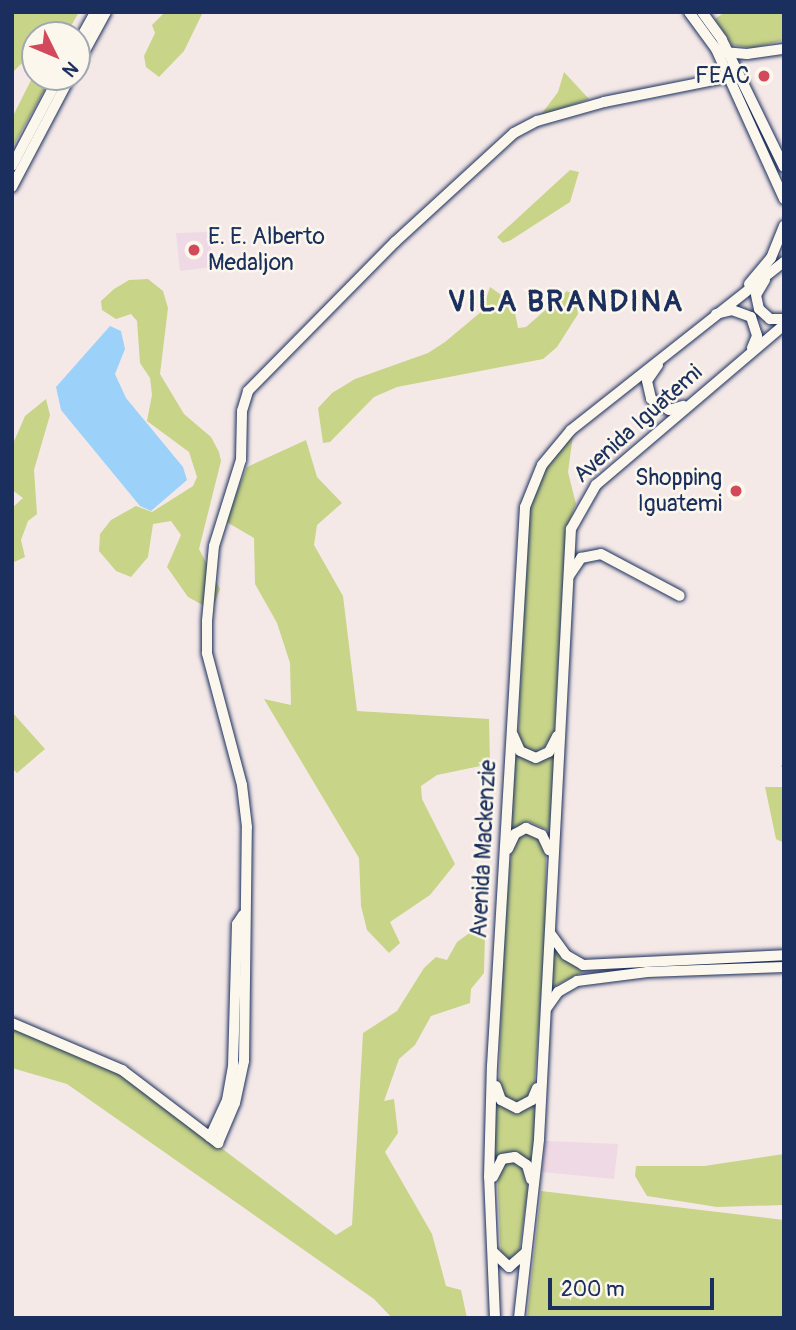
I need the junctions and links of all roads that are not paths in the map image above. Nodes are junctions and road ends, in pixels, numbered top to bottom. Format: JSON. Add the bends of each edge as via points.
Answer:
{"nodes":[{"id":1,"x":106,"y":12,"type":"edge"},
{"id":2,"x":689,"y":12,"type":"edge"},
{"id":3,"x":701,"y":15,"type":"edge"},
{"id":4,"x":91,"y":39,"type":"edge"},
{"id":5,"x":716,"y":49,"type":"junction"},
{"id":6,"x":784,"y":50,"type":"edge"},
{"id":7,"x":728,"y":52,"type":"junction"},
{"id":8,"x":747,"y":54,"type":"junction"},
{"id":9,"x":732,"y":74,"type":"junction"},
{"id":10,"x":52,"y":91,"type":"edge"},
{"id":11,"x":63,"y":91,"type":"edge"},
{"id":12,"x":12,"y":166,"type":"edge"},
{"id":13,"x":784,"y":167,"type":"edge"},
{"id":14,"x":12,"y":187,"type":"edge"},
{"id":15,"x":782,"y":187,"type":"edge"},
{"id":16,"x":784,"y":199,"type":"edge"},
{"id":17,"x":784,"y":225,"type":"edge"},
{"id":18,"x":784,"y":264,"type":"edge"},
{"id":19,"x":734,"y":298,"type":"junction"},
{"id":20,"x":713,"y":315,"type":"junction"},
{"id":21,"x":784,"y":322,"type":"edge"},
{"id":22,"x":679,"y":343,"type":"junction"},
{"id":23,"x":746,"y":356,"type":"junction"},
{"id":24,"x":692,"y":400,"type":"junction"},
{"id":25,"x":597,"y":409,"type":"joint"},
{"id":26,"x":567,"y":581,"type":"junction"},
{"id":27,"x":680,"y":596,"type":"dead end"},
{"id":28,"x":511,"y":725,"type":"junction"},
{"id":29,"x":560,"y":726,"type":"junction"},
{"id":30,"x":551,"y":859,"type":"junction"},
{"id":31,"x":505,"y":865,"type":"junction"},
{"id":32,"x":548,"y":926,"type":"junction"},
{"id":33,"x":784,"y":955,"type":"edge"},
{"id":34,"x":784,"y":967,"type":"edge"},
{"id":35,"x":545,"y":1013,"type":"junction"},
{"id":36,"x":12,"y":1023,"type":"edge"},
{"id":37,"x":492,"y":1066,"type":"junction"},
{"id":38,"x":541,"y":1067,"type":"junction"},
{"id":39,"x":532,"y":1189,"type":"junction"},
{"id":40,"x":490,"y":1202,"type":"junction"},
{"id":41,"x":492,"y":1249,"type":"junction"},
{"id":42,"x":525,"y":1253,"type":"junction"},
{"id":43,"x":495,"y":1318,"type":"edge"},
{"id":44,"x":519,"y":1318,"type":"edge"}],
"edges":[{"from":1,"to":4,"type":"main road"},
{"from":2,"to":3,"type":"street"},
{"from":3,"to":5,"type":"street"},
{"from":3,"to":7,"type":"street"},
{"from":5,"to":7,"type":"street"},
{"from":5,"to":9,"type":"street"},
{"from":6,"to":8,"type":"street"},
{"from":7,"to":8,"type":"street"},
{"from":7,"to":9,"type":"street"},
{"from":8,"to":9,"type":"street"},
{"from":9,"to":13,"type":"street"},
{"from":9,"to":15,"type":"street"},
{"from":9,"to":36,"type":"street","via":[[604,102],[537,121],[514,133],[488,152],[270,365],[243,403],[241,460],[214,547],[207,653],[242,785],[247,827],[243,915],[237,924],[233,1066],[214,1140],[122,1070]]},
{"from":10,"to":12,"type":"main road"},
{"from":11,"to":14,"type":"main road"},
{"from":15,"to":16,"type":"street"},
{"from":17,"to":19,"type":"street","via":[[771,258]]},
{"from":18,"to":19,"type":"main road","name":"Avenida Iguatemi"},
{"from":18,"to":21,"type":"main road","via":[[761,284],[756,295],[762,313]]},
{"from":19,"to":20,"type":"main road","name":"Avenida Iguatemi"},
{"from":20,"to":22,"type":"main road","name":"Avenida Iguatemi"},
{"from":20,"to":23,"type":"main road","via":[[732,310],[751,317],[757,335]]},
{"from":21,"to":23,"type":"main road","name":"Avenida Iguatemi"},
{"from":22,"to":24,"type":"main road","via":[[649,376],[648,392],[655,404],[670,410]]},
{"from":22,"to":25,"type":"main road","name":"Avenida Iguatemi"},
{"from":23,"to":24,"type":"main road","name":"Avenida Iguatemi"},
{"from":24,"to":26,"type":"main road","name":"Avenida Iguatemi","via":[[587,497],[571,529]]},
{"from":25,"to":28,"type":"main road","name":"Avenida Mackenzie","via":[[551,452],[525,507]]},
{"from":26,"to":27,"type":"main road","via":[[580,558],[601,554]]},
{"from":26,"to":29,"type":"main road"},
{"from":28,"to":29,"type":"main road","via":[[520,751],[536,758],[549,752]]},
{"from":28,"to":31,"type":"main road","name":"Avenida Mackenzie"},
{"from":29,"to":30,"type":"main road"},
{"from":30,"to":31,"type":"main road","via":[[546,839],[526,828],[512,839]]},
{"from":30,"to":32,"type":"main road"},
{"from":31,"to":37,"type":"main road","name":"Avenida Mackenzie"},
{"from":32,"to":33,"type":"street","via":[[559,948],[583,965]]},
{"from":32,"to":35,"type":"main road"},
{"from":34,"to":35,"type":"street","via":[[647,972],[577,981],[558,992]]},
{"from":35,"to":38,"type":"main road"},
{"from":37,"to":38,"type":"main road","via":[[498,1095],[517,1108],[532,1100]]},
{"from":37,"to":40,"type":"main road","name":"Avenida Mackenzie"},
{"from":38,"to":39,"type":"main road"},
{"from":39,"to":40,"type":"main road","via":[[527,1165],[507,1157],[494,1172]]},
{"from":39,"to":42,"type":"main road"},
{"from":40,"to":41,"type":"main road","name":"Avenida Mackenzie"},
{"from":41,"to":42,"type":"main road","via":[[498,1261],[509,1267]]},
{"from":41,"to":43,"type":"main road","name":"Avenida Mackenzie"},
{"from":42,"to":44,"type":"main road"}]}
